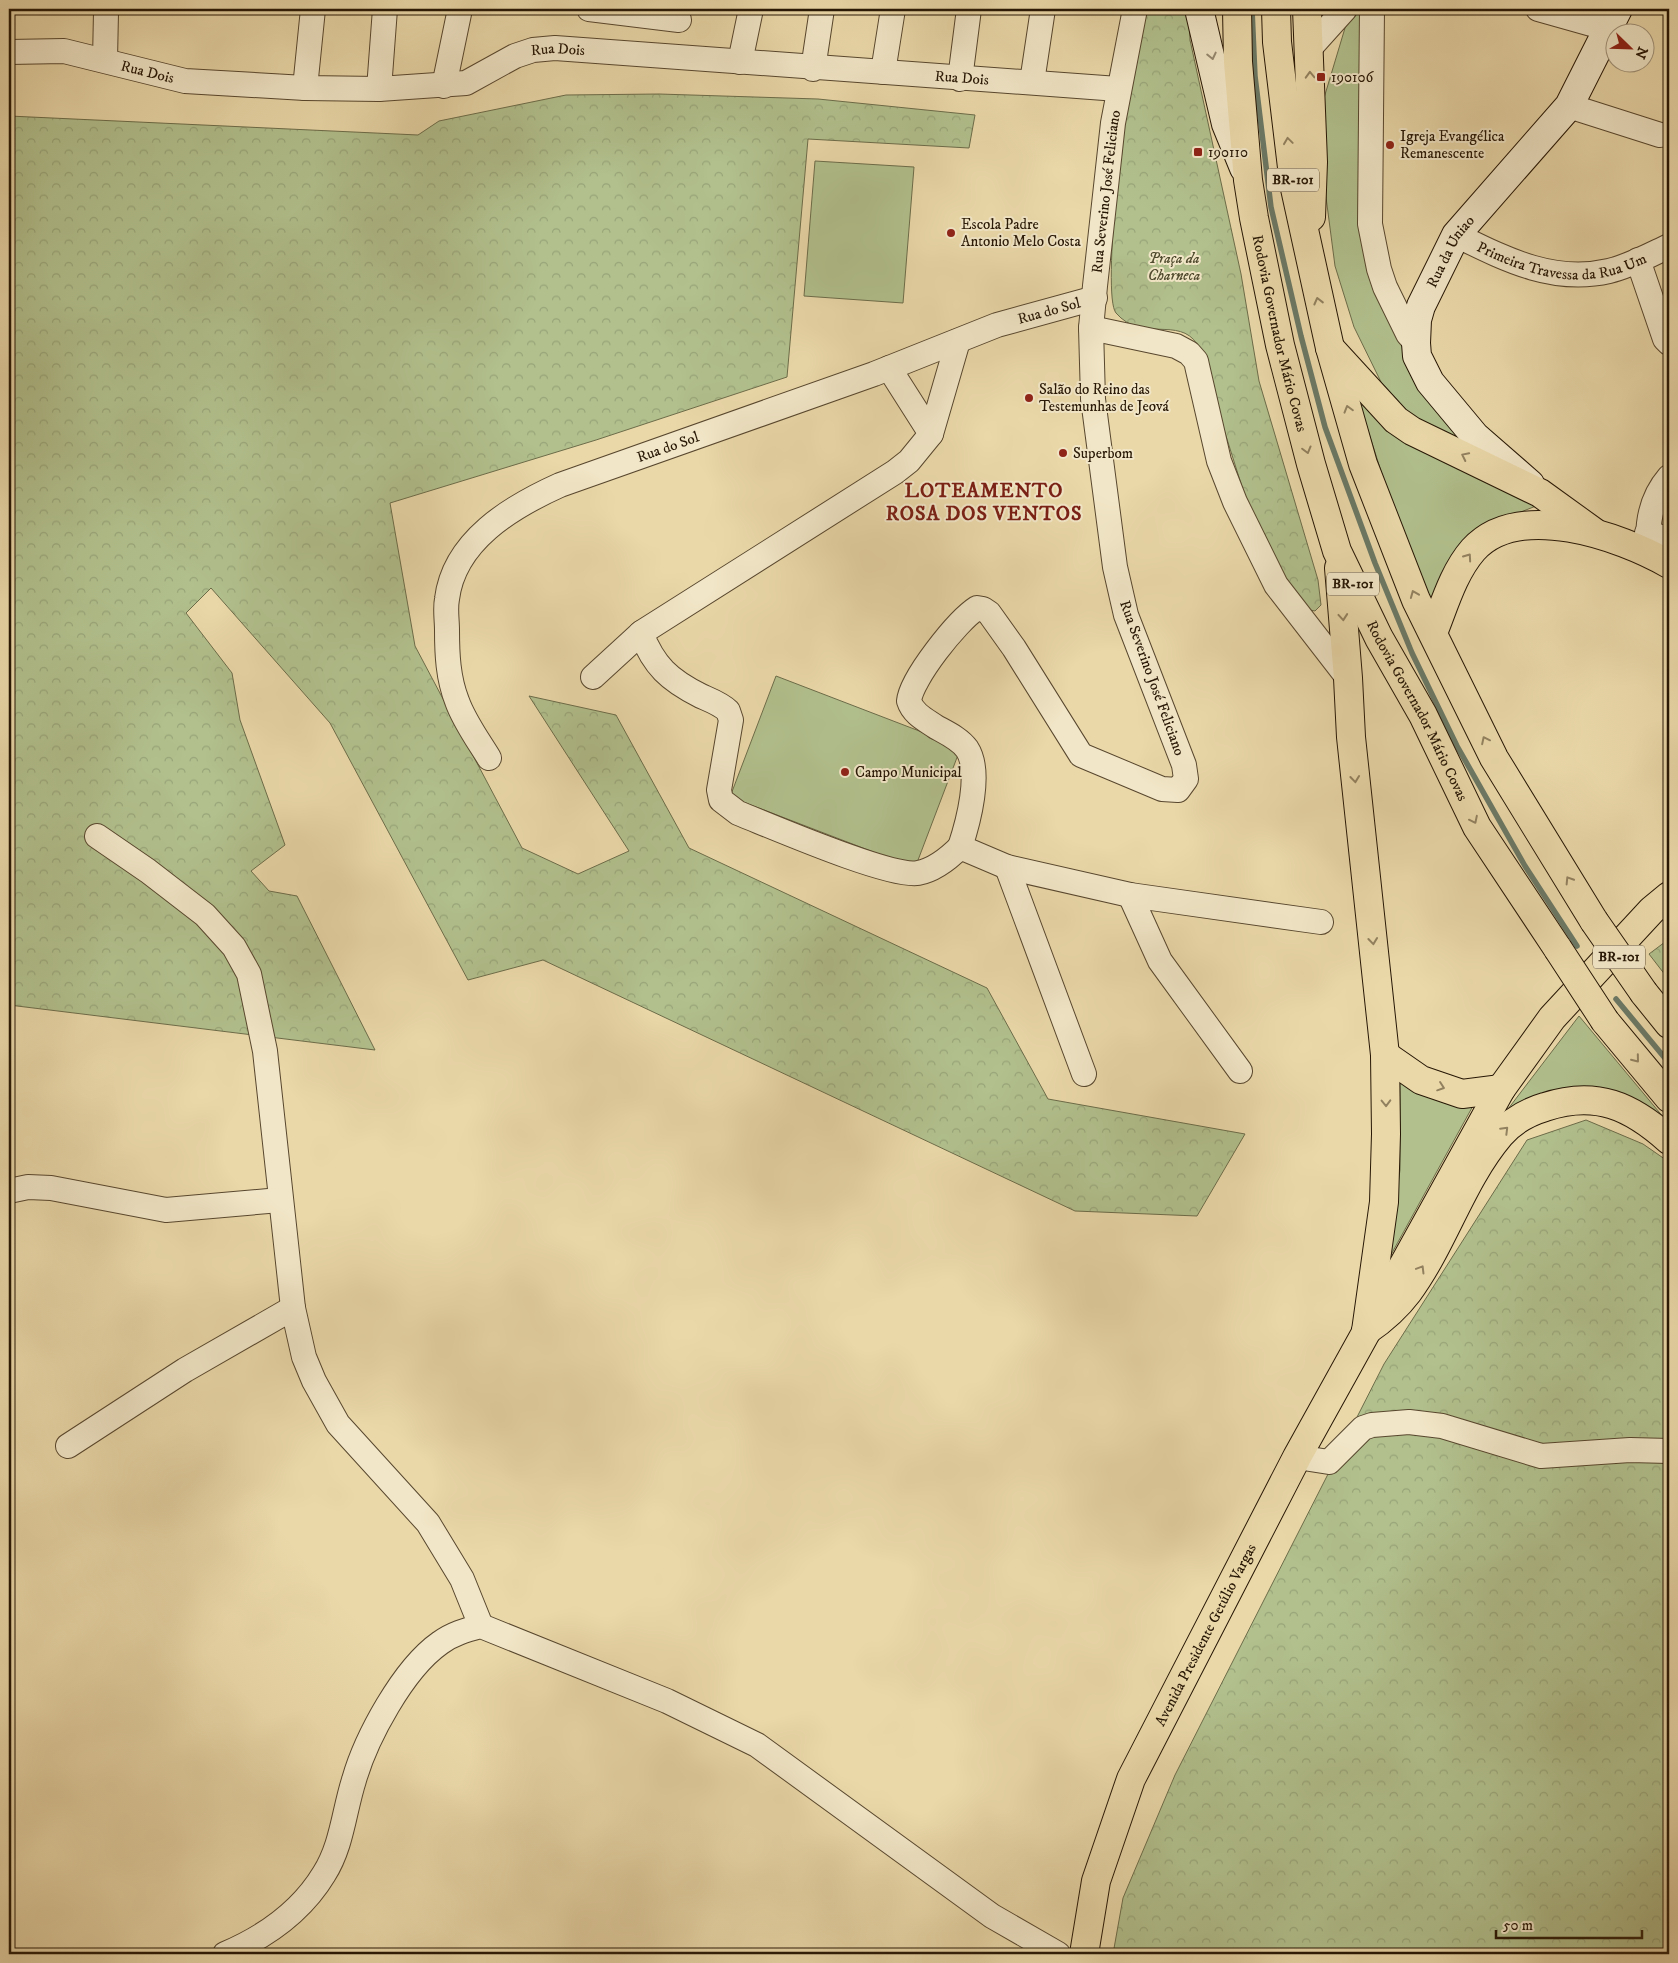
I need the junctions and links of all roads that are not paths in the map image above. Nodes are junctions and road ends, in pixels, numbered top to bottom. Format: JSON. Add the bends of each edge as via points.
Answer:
{"nodes":[{"id":1,"x":313,"y":9,"type":"edge"},
{"id":2,"x":385,"y":9,"type":"edge"},
{"id":3,"x":460,"y":9,"type":"edge"},
{"id":4,"x":589,"y":9,"type":"edge"},
{"id":5,"x":751,"y":9,"type":"edge"},
{"id":6,"x":822,"y":9,"type":"edge"},
{"id":7,"x":894,"y":9,"type":"edge"},
{"id":8,"x":969,"y":9,"type":"edge"},
{"id":9,"x":1044,"y":9,"type":"edge"},
{"id":10,"x":1135,"y":9,"type":"edge"},
{"id":11,"x":1199,"y":9,"type":"edge"},
{"id":12,"x":1237,"y":9,"type":"edge"},
{"id":13,"x":1276,"y":9,"type":"edge"},
{"id":14,"x":1307,"y":9,"type":"edge"},
{"id":15,"x":1345,"y":9,"type":"edge"},
{"id":16,"x":1372,"y":9,"type":"edge"},
{"id":17,"x":1538,"y":9,"type":"edge"},
{"id":18,"x":106,"y":12,"type":"dead end"},
{"id":19,"x":680,"y":14,"type":"edge"},
{"id":20,"x":1614,"y":19,"type":"edge"},
{"id":21,"x":1309,"y":49,"type":"junction"},
{"id":22,"x":9,"y":52,"type":"edge"},
{"id":23,"x":672,"y":57,"type":"junction"},
{"id":24,"x":105,"y":60,"type":"junction"},
{"id":25,"x":740,"y":62,"type":"junction"},
{"id":26,"x":813,"y":69,"type":"junction"},
{"id":27,"x":884,"y":72,"type":"junction"},
{"id":28,"x":960,"y":79,"type":"junction"},
{"id":29,"x":1032,"y":82,"type":"junction"},
{"id":30,"x":444,"y":86,"type":"junction"},
{"id":31,"x":305,"y":88,"type":"junction"},
{"id":32,"x":379,"y":89,"type":"junction"},
{"id":33,"x":1118,"y":89,"type":"junction"},
{"id":34,"x":1569,"y":106,"type":"junction"},
{"id":35,"x":1660,"y":136,"type":"dead end"},
{"id":36,"x":1248,"y":180,"type":"junction"},
{"id":37,"x":1456,"y":235,"type":"junction"},
{"id":38,"x":1307,"y":246,"type":"junction"},
{"id":39,"x":1669,"y":246,"type":"edge"},
{"id":40,"x":1638,"y":260,"type":"junction"},
{"id":41,"x":1094,"y":298,"type":"junction"},
{"id":42,"x":1091,"y":328,"type":"junction"},
{"id":43,"x":958,"y":341,"type":"junction"},
{"id":44,"x":1416,"y":343,"type":"junction"},
{"id":45,"x":1669,"y":343,"type":"edge"},
{"id":46,"x":1330,"y":348,"type":"junction"},
{"id":47,"x":889,"y":368,"type":"junction"},
{"id":48,"x":930,"y":434,"type":"junction"},
{"id":49,"x":1669,"y":477,"type":"edge"},
{"id":50,"x":1540,"y":493,"type":"junction"},
{"id":51,"x":1594,"y":532,"type":"junction"},
{"id":52,"x":1658,"y":547,"type":"edge"},
{"id":53,"x":1338,"y":551,"type":"junction"},
{"id":54,"x":641,"y":633,"type":"junction"},
{"id":55,"x":1433,"y":633,"type":"junction"},
{"id":56,"x":592,"y":677,"type":"dead end"},
{"id":57,"x":1348,"y":678,"type":"junction"},
{"id":58,"x":489,"y":758,"type":"dead end"},
{"id":59,"x":97,"y":836,"type":"dead end"},
{"id":60,"x":960,"y":847,"type":"junction"},
{"id":61,"x":1006,"y":867,"type":"junction"},
{"id":62,"x":1130,"y":895,"type":"junction"},
{"id":63,"x":1669,"y":896,"type":"edge"},
{"id":64,"x":1321,"y":922,"type":"dead end"},
{"id":65,"x":1669,"y":1024,"type":"edge"},
{"id":66,"x":1384,"y":1055,"type":"junction"},
{"id":67,"x":1240,"y":1071,"type":"dead end"},
{"id":68,"x":1084,"y":1074,"type":"dead end"},
{"id":69,"x":1501,"y":1089,"type":"junction"},
{"id":70,"x":1669,"y":1098,"type":"edge"},
{"id":71,"x":1669,"y":1140,"type":"edge"},
{"id":72,"x":9,"y":1191,"type":"edge"},
{"id":73,"x":280,"y":1200,"type":"junction"},
{"id":74,"x":292,"y":1308,"type":"junction"},
{"id":75,"x":1366,"y":1331,"type":"junction"},
{"id":76,"x":68,"y":1446,"type":"dead end"},
{"id":77,"x":1669,"y":1451,"type":"edge"},
{"id":78,"x":1297,"y":1457,"type":"junction"},
{"id":79,"x":481,"y":1626,"type":"junction"},
{"id":80,"x":225,"y":1954,"type":"edge"},
{"id":81,"x":1058,"y":1954,"type":"edge"},
{"id":82,"x":1084,"y":1954,"type":"edge"}],
"edges":[{"from":1,"to":31,"type":"street"},
{"from":2,"to":32,"type":"street"},
{"from":3,"to":30,"type":"street"},
{"from":4,"to":19,"type":"street"},
{"from":5,"to":25,"type":"street"},
{"from":6,"to":26,"type":"street"},
{"from":7,"to":27,"type":"street"},
{"from":8,"to":28,"type":"street"},
{"from":9,"to":29,"type":"street"},
{"from":10,"to":33,"type":"street","name":"Rua Severino José Feliciano"},
{"from":11,"to":36,"type":"street","one_way":true,"via":[[1226,124]]},
{"from":12,"to":36,"type":"main road","name":"Rodovia Governador Mário Covas","number":"BR-101"},
{"from":38,"to":13,"type":"main road","number":"BR-101","one_way":true,"via":[[1288,145]]},
{"from":14,"to":21,"type":"main road"},
{"from":15,"to":21,"type":"street"},
{"from":16,"to":44,"type":"street","via":[[1370,224],[1379,269],[1400,318]]},
{"from":17,"to":20,"type":"street"},
{"from":18,"to":24,"type":"street"},
{"from":19,"to":23,"type":"street"},
{"from":20,"to":34,"type":"street","name":"Rua da Uniao"},
{"from":38,"to":21,"type":"main road","one_way":true,"via":[[1313,186]]},
{"from":22,"to":24,"type":"street","name":"Rua Dois","via":[[64,51]]},
{"from":23,"to":25,"type":"street","name":"Rua Dois"},
{"from":23,"to":30,"type":"street","name":"Rua Dois","via":[[555,48],[533,50],[515,56],[466,83]]},
{"from":24,"to":31,"type":"street","name":"Rua Dois","via":[[185,81]]},
{"from":25,"to":26,"type":"street","name":"Rua Dois"},
{"from":26,"to":27,"type":"street","name":"Rua Dois"},
{"from":27,"to":28,"type":"street","name":"Rua Dois"},
{"from":28,"to":29,"type":"street","name":"Rua Dois"},
{"from":29,"to":33,"type":"street","name":"Rua Dois"},
{"from":30,"to":32,"type":"street","name":"Rua Dois"},
{"from":31,"to":32,"type":"street","name":"Rua Dois"},
{"from":33,"to":41,"type":"street","name":"Rua Severino José Feliciano"},
{"from":34,"to":35,"type":"street"},
{"from":34,"to":37,"type":"street","name":"Rua da Uniao"},
{"from":36,"to":53,"type":"main road","name":"Rodovia Governador Mário Covas","number":"BR-101","one_way":true,"via":[[1280,345]]},
{"from":37,"to":40,"type":"street","name":"Primeira Travessa da Rua Um","via":[[1534,270],[1568,276],[1609,271]]},
{"from":37,"to":44,"type":"street","name":"Rua da Uniao","via":[[1422,306],[1417,320]]},
{"from":46,"to":38,"type":"main road","number":"BR-101","one_way":true},
{"from":39,"to":40,"type":"street","name":"Primeira Travessa da Rua Um"},
{"from":40,"to":45,"type":"street"},
{"from":41,"to":42,"type":"street","name":"Rua Severino José Feliciano"},
{"from":41,"to":43,"type":"street","name":"Rua do Sol","via":[[997,325]]},
{"from":42,"to":57,"type":"street","via":[[1176,346],[1193,357],[1219,461],[1276,585]]},
{"from":42,"to":60,"type":"street","name":"Rua Severino José Feliciano","via":[[1093,399],[1115,568],[1126,615],[1184,765],[1185,783],[1178,790],[1162,789],[1081,755],[1014,648],[989,613],[977,608],[960,620],[940,646],[913,688],[909,702],[914,711],[953,736],[969,752],[973,774],[971,811]]},
{"from":43,"to":47,"type":"street","name":"Rua do Sol"},
{"from":43,"to":48,"type":"street"},
{"from":44,"to":50,"type":"street","name":"Rua da Uniao","via":[[1419,363],[1436,389],[1475,436]]},
{"from":50,"to":46,"type":"main road","one_way":true,"via":[[1412,431],[1396,420]]},
{"from":55,"to":46,"type":"main road","number":"BR-101","one_way":true,"via":[[1416,600],[1363,464]]},
{"from":47,"to":48,"type":"street"},
{"from":47,"to":58,"type":"street","name":"Rua do Sol","via":[[560,485],[526,500],[493,522],[453,576],[447,600],[451,684],[467,722]]},
{"from":48,"to":54,"type":"street","via":[[909,461],[895,472]]},
{"from":49,"to":52,"type":"street","via":[[1652,506]]},
{"from":50,"to":51,"type":"main road"},
{"from":51,"to":52,"type":"main road"},
{"from":55,"to":51,"type":"main road","one_way":true,"via":[[1460,569],[1473,550],[1499,530],[1551,527]]},
{"from":53,"to":57,"type":"main road","one_way":true},
{"from":53,"to":70,"type":"main road","name":"Rodovia Governador Mário Covas","number":"BR-101","one_way":true,"bridge":true,"via":[[1379,638],[1423,715],[1477,827],[1605,1021]]},
{"from":54,"to":56,"type":"street"},
{"from":54,"to":60,"type":"street","via":[[649,653],[663,671],[683,687],[725,708],[730,715],[718,790],[721,800],[727,805],[889,870],[917,873],[930,869]]},
{"from":65,"to":55,"type":"main road","number":"BR-101","one_way":true,"bridge":true,"via":[[1594,921],[1494,758]]},
{"from":57,"to":66,"type":"main road","one_way":true,"via":[[1351,737]]},
{"from":59,"to":73,"type":"street","via":[[205,915],[234,947],[249,974],[265,1051]]},
{"from":60,"to":61,"type":"street"},
{"from":61,"to":62,"type":"street"},
{"from":61,"to":68,"type":"street"},
{"from":62,"to":64,"type":"street"},
{"from":62,"to":67,"type":"street","via":[[1160,961]]},
{"from":63,"to":69,"type":"main road","name":"Avenida Presidente Getúlio Vargas","via":[[1652,910],[1552,1018]]},
{"from":66,"to":69,"type":"main road","one_way":true,"via":[[1421,1080],[1462,1094]]},
{"from":66,"to":75,"type":"main road","one_way":true,"via":[[1384,1202]]},
{"from":69,"to":75,"type":"main road","name":"Avenida Presidente Getúlio Vargas"},
{"from":75,"to":71,"type":"main road","one_way":true,"via":[[1389,1314],[1408,1292],[1479,1166],[1499,1136],[1518,1119],[1557,1103],[1592,1099],[1632,1112]]},
{"from":72,"to":73,"type":"street","via":[[50,1188],[166,1210]]},
{"from":73,"to":74,"type":"street"},
{"from":74,"to":76,"type":"street","via":[[185,1370]]},
{"from":74,"to":79,"type":"street","via":[[304,1357],[338,1424],[428,1523],[462,1579]]},
{"from":75,"to":78,"type":"main road","name":"Avenida Presidente Getúlio Vargas"},
{"from":77,"to":78,"type":"street","via":[[1630,1450],[1541,1456],[1442,1426],[1409,1422],[1363,1428],[1329,1462]]},
{"from":78,"to":82,"type":"main road","name":"Avenida Presidente Getúlio Vargas","via":[[1132,1779],[1096,1881]]},
{"from":79,"to":80,"type":"street","via":[[459,1632],[440,1643],[421,1660],[385,1711],[354,1779],[335,1852],[324,1875],[277,1926],[247,1945]]},
{"from":79,"to":81,"type":"street","via":[[667,1701],[756,1745],[992,1916]]}]}
